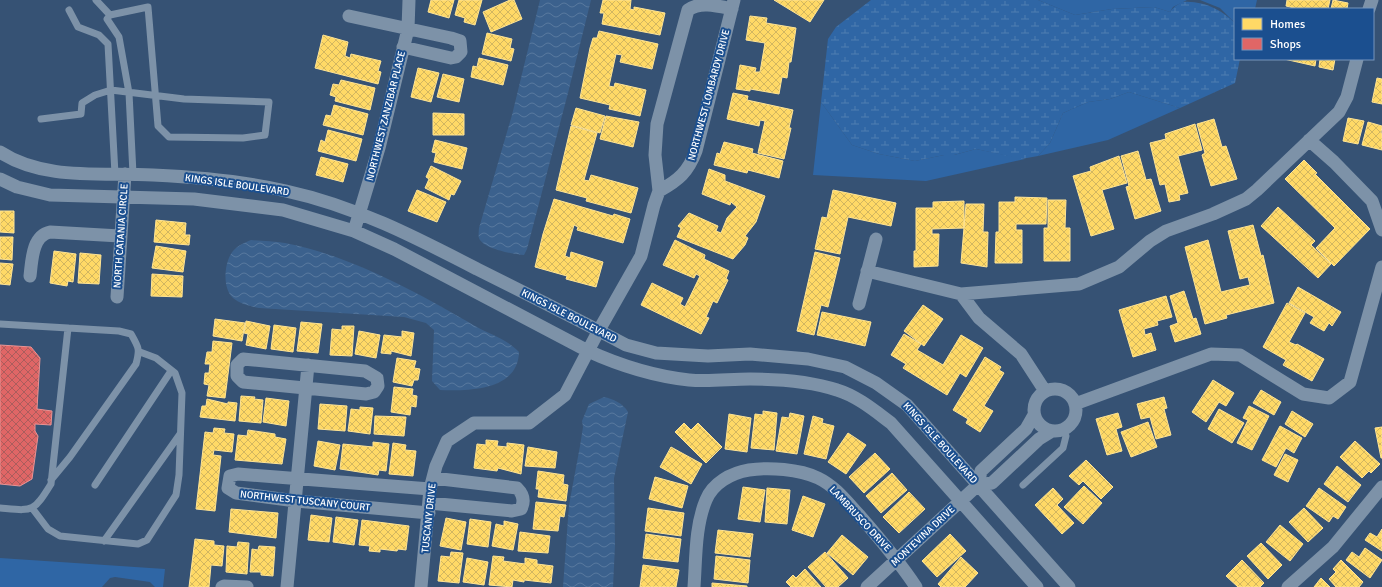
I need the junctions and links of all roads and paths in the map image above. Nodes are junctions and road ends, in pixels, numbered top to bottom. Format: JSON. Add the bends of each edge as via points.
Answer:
{"nodes":[{"id":1,"x":96,"y":0,"type":"edge"},
{"id":2,"x":409,"y":0,"type":"edge"},
{"id":3,"x":733,"y":5,"type":"edge"},
{"id":4,"x":69,"y":10,"type":"dead end"},
{"id":5,"x":110,"y":15,"type":"junction"},
{"id":6,"x":349,"y":16,"type":"dead end"},
{"id":7,"x":408,"y":29,"type":"junction"},
{"id":8,"x":403,"y":47,"type":"junction"},
{"id":9,"x":1357,"y":60,"type":"edge"},
{"id":10,"x":111,"y":90,"type":"junction"},
{"id":11,"x":129,"y":93,"type":"junction"},
{"id":12,"x":156,"y":96,"type":"junction"},
{"id":13,"x":41,"y":119,"type":"dead end"},
{"id":14,"x":1309,"y":140,"type":"junction"},
{"id":15,"x":0,"y":152,"type":"edge"},
{"id":16,"x":124,"y":174,"type":"junction"},
{"id":17,"x":0,"y":179,"type":"edge"},
{"id":18,"x":659,"y":191,"type":"junction"},
{"id":19,"x":124,"y":197,"type":"junction"},
{"id":20,"x":360,"y":212,"type":"junction"},
{"id":21,"x":1382,"y":230,"type":"edge"},
{"id":22,"x":354,"y":231,"type":"junction"},
{"id":23,"x":120,"y":236,"type":"junction"},
{"id":24,"x":876,"y":239,"type":"dead end"},
{"id":25,"x":1382,"y":267,"type":"edge"},
{"id":26,"x":867,"y":271,"type":"junction"},
{"id":27,"x":30,"y":276,"type":"dead end"},
{"id":28,"x":961,"y":294,"type":"junction"},
{"id":29,"x":117,"y":297,"type":"dead end"},
{"id":30,"x":859,"y":304,"type":"dead end"},
{"id":31,"x":0,"y":324,"type":"edge"},
{"id":32,"x":68,"y":328,"type":"junction"},
{"id":33,"x":598,"y":330,"type":"junction"},
{"id":34,"x":588,"y":351,"type":"junction"},
{"id":35,"x":140,"y":352,"type":"junction"},
{"id":36,"x":308,"y":366,"type":"junction"},
{"id":37,"x":171,"y":371,"type":"junction"},
{"id":38,"x":305,"y":388,"type":"junction"},
{"id":39,"x":1045,"y":391,"type":"junction"},
{"id":40,"x":1075,"y":404,"type":"junction"},
{"id":41,"x":1034,"y":415,"type":"junction"},
{"id":42,"x":1058,"y":430,"type":"junction"},
{"id":43,"x":181,"y":434,"type":"junction"},
{"id":44,"x":298,"y":478,"type":"junction"},
{"id":45,"x":51,"y":480,"type":"junction"},
{"id":46,"x":431,"y":484,"type":"junction"},
{"id":47,"x":95,"y":485,"type":"dead end"},
{"id":48,"x":978,"y":485,"type":"junction"},
{"id":49,"x":1023,"y":486,"type":"dead end"},
{"id":50,"x":1382,"y":487,"type":"edge"},
{"id":51,"x":296,"y":501,"type":"junction"},
{"id":52,"x":961,"y":501,"type":"junction"},
{"id":53,"x":0,"y":508,"type":"edge"},
{"id":54,"x":32,"y":508,"type":"junction"},
{"id":55,"x":429,"y":508,"type":"junction"},
{"id":56,"x":104,"y":541,"type":"junction"},
{"id":57,"x":898,"y":560,"type":"junction"},
{"id":58,"x":222,"y":587,"type":"edge"},
{"id":59,"x":247,"y":587,"type":"edge"},
{"id":60,"x":287,"y":587,"type":"edge"},
{"id":61,"x":421,"y":587,"type":"edge"},
{"id":62,"x":694,"y":587,"type":"edge"},
{"id":63,"x":867,"y":587,"type":"edge"},
{"id":64,"x":916,"y":587,"type":"edge"},
{"id":65,"x":1037,"y":587,"type":"edge"},
{"id":66,"x":1069,"y":587,"type":"edge"},
{"id":67,"x":1288,"y":587,"type":"edge"}],
"edges":[{"from":1,"to":5,"type":"lane"},
{"from":2,"to":7,"type":"street","name":"NORTHWEST ZANZIBAR PLACE"},
{"from":3,"to":18,"type":"street","name":"NORTHWEST LOMBARDY DRIVE","via":[[691,165],[676,182]]},
{"from":3,"to":18,"type":"street","name":"NORTHWEST LOMBARDY DRIVE","via":[[694,5],[688,10],[657,124],[655,155]]},
{"from":4,"to":10,"type":"lane","via":[[78,28],[99,35],[108,44]]},
{"from":5,"to":11,"type":"lane","via":[[107,18],[119,37]]},
{"from":5,"to":12,"type":"lane","via":[[148,7]]},
{"from":6,"to":7,"type":"street"},
{"from":7,"to":8,"type":"street","name":"NORTHWEST ZANZIBAR PLACE"},
{"from":7,"to":8,"type":"street","via":[[460,41],[461,52],[451,58]]},
{"from":8,"to":20,"type":"street","name":"NORTHWEST ZANZIBAR PLACE","via":[[379,148]]},
{"from":9,"to":14,"type":"street","via":[[1347,97],[1341,108]]},
{"from":10,"to":11,"type":"lane"},
{"from":10,"to":13,"type":"lane","via":[[82,103],[81,114]]},
{"from":10,"to":16,"type":"lane"},
{"from":11,"to":12,"type":"lane"},
{"from":11,"to":16,"type":"lane"},
{"from":12,"to":12,"type":"lane","via":[[269,102],[265,135],[243,138],[169,137],[158,126]]},
{"from":14,"to":21,"type":"street","via":[[1372,201]]},
{"from":14,"to":28,"type":"street","via":[[1246,199],[1166,231],[1119,267],[1079,284]]},
{"from":15,"to":16,"type":"street","name":"KINGS ISLE BOULEVARD","via":[[24,164],[54,171]]},
{"from":16,"to":19,"type":"street","name":"NORTH CATANIA CIRCLE"},
{"from":16,"to":20,"type":"street","name":"KINGS ISLE BOULEVARD","via":[[197,178],[286,191]]},
{"from":17,"to":19,"type":"street","name":"KINGS ISLE BOULEVARD","via":[[17,187],[50,195]]},
{"from":18,"to":33,"type":"street","name":"NORTHWEST LOMBARDY DRIVE","via":[[642,256]]},
{"from":19,"to":22,"type":"street","name":"KINGS ISLE BOULEVARD","via":[[194,199],[282,210]]},
{"from":19,"to":23,"type":"street","name":"NORTH CATANIA CIRCLE"},
{"from":20,"to":22,"type":"street","name":"NORTHWEST ZANZIBAR PLACE"},
{"from":20,"to":33,"type":"street","name":"KINGS ISLE BOULEVARD","via":[[409,234]]},
{"from":22,"to":34,"type":"street","name":"KINGS ISLE BOULEVARD","via":[[394,249]]},
{"from":23,"to":27,"type":"street","via":[[50,232],[43,234],[37,240],[32,256]]},
{"from":23,"to":29,"type":"street","name":"NORTH CATANIA CIRCLE"},
{"from":24,"to":26,"type":"street"},
{"from":25,"to":40,"type":"street","via":[[1350,382],[1329,398],[1303,394],[1240,355],[1211,354]]},
{"from":26,"to":28,"type":"street"},
{"from":26,"to":30,"type":"street"},
{"from":28,"to":39,"type":"street","via":[[979,318],[1021,354]]},
{"from":31,"to":32,"type":"lane"},
{"from":32,"to":35,"type":"lane","via":[[132,334]]},
{"from":32,"to":45,"type":"lane"},
{"from":33,"to":34,"type":"street","name":"TUSCANY DRIVE"},
{"from":33,"to":48,"type":"street","name":"KINGS ISLE BOULEVARD","via":[[626,345],[656,353],[708,356],[750,354],[808,359],[846,367],[876,383],[907,405]]},
{"from":34,"to":46,"type":"street","name":"TUSCANY DRIVE","via":[[565,395],[529,423],[474,423],[447,441]]},
{"from":34,"to":52,"type":"street","name":"KINGS ISLE BOULEVARD","via":[[619,365],[656,376],[691,380],[751,379],[805,383],[838,390],[864,403],[891,423]]},
{"from":35,"to":37,"type":"lane","via":[[156,358]]},
{"from":35,"to":45,"type":"lane","via":[[136,364]]},
{"from":36,"to":38,"type":"street"},
{"from":36,"to":38,"type":"street","via":[[243,359],[237,365],[237,376],[243,382]]},
{"from":36,"to":38,"type":"street","via":[[365,371],[377,378],[378,386],[374,392],[366,394]]},
{"from":37,"to":43,"type":"lane","via":[[175,373],[182,393]]},
{"from":37,"to":47,"type":"lane"},
{"from":38,"to":44,"type":"street"},
{"from":39,"to":40,"type":"street","via":[[1057,388],[1065,391]]},
{"from":39,"to":41,"type":"street","via":[[1036,399]]},
{"from":40,"to":42,"type":"street","via":[[1073,420]]},
{"from":41,"to":42,"type":"street","via":[[1044,428]]},
{"from":41,"to":48,"type":"street","via":[[1026,429],[981,471]]},
{"from":42,"to":48,"type":"street","via":[[1039,439],[992,483]]},
{"from":42,"to":49,"type":"lane","via":[[1066,436],[1063,448]]},
{"from":43,"to":56,"type":"lane"},
{"from":43,"to":56,"type":"lane","via":[[176,495],[147,540],[138,544]]},
{"from":44,"to":46,"type":"street","name":"NORTHWEST TUSCANY COURT"},
{"from":44,"to":51,"type":"street"},
{"from":44,"to":51,"type":"street","name":"NORTHWEST TUSCANY COURT","via":[[238,474],[230,476],[228,488],[236,493]]},
{"from":45,"to":54,"type":"lane","via":[[38,504]]},
{"from":46,"to":55,"type":"street","name":"TUSCANY DRIVE"},
{"from":46,"to":55,"type":"street","name":"NORTHWEST TUSCANY COURT","via":[[517,488],[523,495],[523,505],[521,509],[512,511]]},
{"from":48,"to":52,"type":"street","name":"MONTEVINA DRIVE"},
{"from":48,"to":66,"type":"street","name":"KINGS ISLE BOULEVARD"},
{"from":50,"to":67,"type":"street","via":[[1333,546]]},
{"from":51,"to":55,"type":"street","name":"NORTHWEST TUSCANY COURT"},
{"from":51,"to":60,"type":"street"},
{"from":52,"to":57,"type":"street","name":"MONTEVINA DRIVE"},
{"from":52,"to":65,"type":"street","name":"KINGS ISLE BOULEVARD"},
{"from":53,"to":54,"type":"lane","via":[[27,511]]},
{"from":54,"to":56,"type":"lane","via":[[48,529],[60,536]]},
{"from":55,"to":61,"type":"street","name":"TUSCANY DRIVE"},
{"from":57,"to":62,"type":"street","name":"LAMBRUSCO DRIVE","via":[[843,497],[825,482],[799,472],[756,469],[725,479],[715,487],[706,500],[700,521]]},
{"from":57,"to":63,"type":"street","name":"MONTEVINA DRIVE"},
{"from":57,"to":64,"type":"street","name":"LAMBRUSCO DRIVE"},
{"from":58,"to":59,"type":"street"}]}
